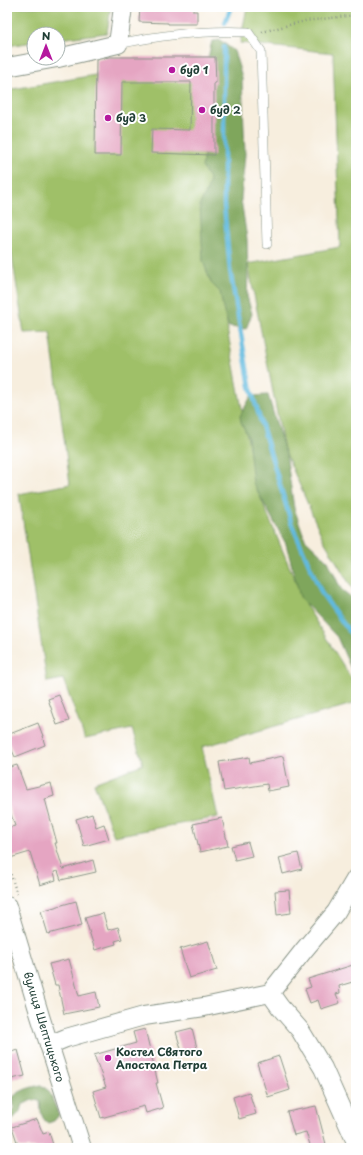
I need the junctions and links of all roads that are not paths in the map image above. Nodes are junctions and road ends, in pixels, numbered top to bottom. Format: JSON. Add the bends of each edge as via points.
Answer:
{"nodes":[{"id":1,"x":123,"y":7,"type":"edge"},
{"id":2,"x":118,"y":44,"type":"junction"},
{"id":3,"x":66,"y":56,"type":"edge"},
{"id":4,"x":26,"y":63,"type":"edge"},
{"id":5,"x":7,"y":66,"type":"edge"},
{"id":6,"x":267,"y":244,"type":"dead end"},
{"id":7,"x":356,"y":878,"type":"edge"},
{"id":8,"x":7,"y":906,"type":"edge"},
{"id":9,"x":270,"y":993,"type":"junction"},
{"id":10,"x":49,"y":1045,"type":"junction"},
{"id":11,"x":356,"y":1142,"type":"edge"},
{"id":12,"x":82,"y":1148,"type":"edge"}],
"edges":[{"from":1,"to":2,"type":"street"},
{"from":2,"to":3,"type":"street"},
{"from":2,"to":6,"type":"lane","via":[[222,31],[248,32],[261,52]]},
{"from":4,"to":5,"type":"street"},
{"from":7,"to":9,"type":"street","via":[[336,912]]},
{"from":8,"to":10,"type":"street","name":"вулиця Шептицького"},
{"from":9,"to":10,"type":"street","via":[[204,1008],[144,1016]]},
{"from":9,"to":11,"type":"street","via":[[300,1030],[323,1068]]},
{"from":10,"to":12,"type":"street","name":"вулиця Шептицького"}]}
